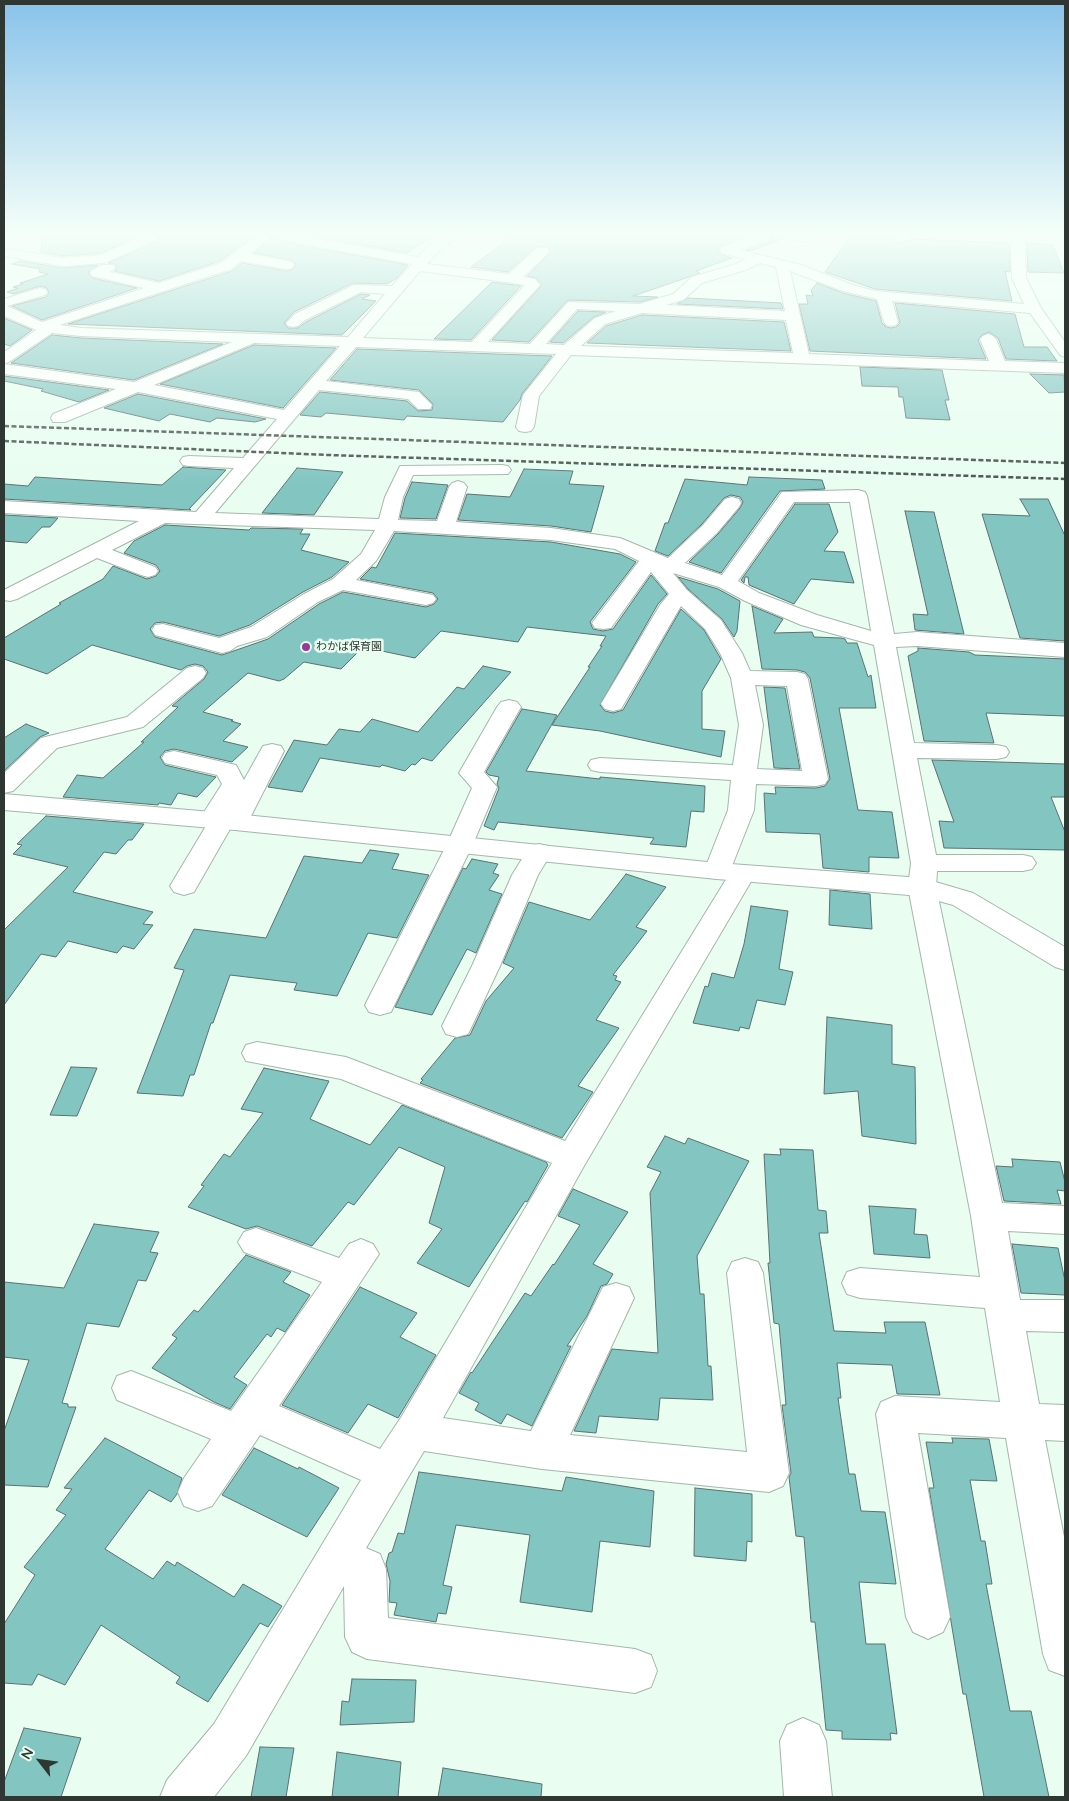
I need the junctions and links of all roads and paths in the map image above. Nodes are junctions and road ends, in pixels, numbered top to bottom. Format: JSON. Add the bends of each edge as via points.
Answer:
{"nodes":[{"id":1,"x":23,"y":320,"type":"edge"},
{"id":2,"x":68,"y":320,"type":"edge"},
{"id":3,"x":297,"y":320,"type":"edge"},
{"id":4,"x":371,"y":320,"type":"edge"},
{"id":5,"x":501,"y":320,"type":"edge"},
{"id":6,"x":560,"y":320,"type":"edge"},
{"id":7,"x":603,"y":320,"type":"edge"},
{"id":8,"x":794,"y":320,"type":"edge"},
{"id":9,"x":1042,"y":320,"type":"edge"},
{"id":10,"x":294,"y":323,"type":"dead end"},
{"id":11,"x":45,"y":328,"type":"junction"},
{"id":12,"x":256,"y":338,"type":"junction"},
{"id":13,"x":988,"y":339,"type":"dead end"},
{"id":14,"x":352,"y":342,"type":"junction"},
{"id":15,"x":115,"y":347,"type":"dead end"},
{"id":16,"x":475,"y":347,"type":"junction"},
{"id":17,"x":533,"y":350,"type":"junction"},
{"id":18,"x":566,"y":351,"type":"junction"},
{"id":19,"x":1065,"y":352,"type":"edge"},
{"id":20,"x":4,"y":359,"type":"edge"},
{"id":21,"x":802,"y":359,"type":"junction"},
{"id":22,"x":999,"y":366,"type":"junction"},
{"id":23,"x":1065,"y":368,"type":"edge"},
{"id":24,"x":4,"y":369,"type":"edge"},
{"id":25,"x":316,"y":385,"type":"junction"},
{"id":26,"x":136,"y":387,"type":"junction"},
{"id":27,"x":424,"y":405,"type":"dead end"},
{"id":28,"x":287,"y":416,"type":"junction"},
{"id":29,"x":59,"y":418,"type":"dead end"},
{"id":30,"x":525,"y":428,"type":"dead end"},
{"id":31,"x":189,"y":461,"type":"dead end"},
{"id":32,"x":247,"y":463,"type":"junction"},
{"id":33,"x":502,"y":470,"type":"dead end"},
{"id":34,"x":458,"y":487,"type":"dead end"},
{"id":35,"x":732,"y":503,"type":"dead end"},
{"id":36,"x":4,"y":507,"type":"edge"},
{"id":37,"x":162,"y":517,"type":"junction"},
{"id":38,"x":201,"y":518,"type":"junction"},
{"id":39,"x":387,"y":526,"type":"junction"},
{"id":40,"x":445,"y":527,"type":"junction"},
{"id":41,"x":96,"y":551,"type":"junction"},
{"id":42,"x":662,"y":562,"type":"junction"},
{"id":43,"x":148,"y":571,"type":"dead end"},
{"id":44,"x":340,"y":583,"type":"junction"},
{"id":45,"x":726,"y":583,"type":"junction"},
{"id":46,"x":680,"y":594,"type":"junction"},
{"id":47,"x":10,"y":595,"type":"dead end"},
{"id":48,"x":426,"y":599,"type":"dead end"},
{"id":49,"x":603,"y":623,"type":"dead end"},
{"id":50,"x":163,"y":630,"type":"dead end"},
{"id":51,"x":884,"y":642,"type":"junction"},
{"id":52,"x":222,"y":646,"type":"junction"},
{"id":53,"x":1065,"y":650,"type":"edge"},
{"id":54,"x":742,"y":678,"type":"junction"},
{"id":55,"x":612,"y":704,"type":"dead end"},
{"id":56,"x":509,"y":707,"type":"dead end"},
{"id":57,"x":903,"y":750,"type":"junction"},
{"id":58,"x":272,"y":752,"type":"dead end"},
{"id":59,"x":997,"y":752,"type":"dead end"},
{"id":60,"x":174,"y":758,"type":"dead end"},
{"id":61,"x":600,"y":765,"type":"dead end"},
{"id":62,"x":744,"y":773,"type":"junction"},
{"id":63,"x":4,"y":786,"type":"edge"},
{"id":64,"x":4,"y":802,"type":"edge"},
{"id":65,"x":223,"y":821,"type":"junction"},
{"id":66,"x":460,"y":844,"type":"junction"},
{"id":67,"x":539,"y":852,"type":"junction"},
{"id":68,"x":1024,"y":863,"type":"dead end"},
{"id":69,"x":730,"y":872,"type":"junction"},
{"id":70,"x":923,"y":875,"type":"junction"},
{"id":71,"x":184,"y":886,"type":"dead end"},
{"id":72,"x":1065,"y":960,"type":"edge"},
{"id":73,"x":380,"y":1005,"type":"dead end"},
{"id":74,"x":457,"y":1026,"type":"dead end"},
{"id":75,"x":257,"y":1053,"type":"dead end"},
{"id":76,"x":572,"y":1157,"type":"junction"},
{"id":77,"x":988,"y":1216,"type":"junction"},
{"id":78,"x":1065,"y":1220,"type":"edge"},
{"id":79,"x":256,"y":1242,"type":"dead end"},
{"id":80,"x":745,"y":1273,"type":"dead end"},
{"id":81,"x":860,"y":1283,"type":"dead end"},
{"id":82,"x":616,"y":1298,"type":"dead end"},
{"id":83,"x":1003,"y":1304,"type":"junction"},
{"id":84,"x":1065,"y":1316,"type":"edge"},
{"id":85,"x":131,"y":1388,"type":"dead end"},
{"id":86,"x":1022,"y":1420,"type":"junction"},
{"id":87,"x":245,"y":1423,"type":"junction"},
{"id":88,"x":1065,"y":1423,"type":"edge"},
{"id":89,"x":414,"y":1432,"type":"junction"},
{"id":90,"x":542,"y":1451,"type":"junction"},
{"id":91,"x":388,"y":1472,"type":"junction"},
{"id":92,"x":198,"y":1492,"type":"dead end"},
{"id":93,"x":336,"y":1559,"type":"junction"},
{"id":94,"x":928,"y":1617,"type":"dead end"},
{"id":95,"x":1065,"y":1654,"type":"edge"},
{"id":96,"x":635,"y":1671,"type":"dead end"},
{"id":97,"x":803,"y":1741,"type":"dead end"},
{"id":98,"x":184,"y":1797,"type":"edge"},
{"id":99,"x":808,"y":1797,"type":"edge"}],
"edges":[{"from":1,"to":11,"type":"street"},
{"from":2,"to":11,"type":"street"},
{"from":3,"to":10,"type":"street"},
{"from":4,"to":14,"type":"street"},
{"from":5,"to":16,"type":"street"},
{"from":6,"to":17,"type":"street"},
{"from":7,"to":18,"type":"street"},
{"from":8,"to":21,"type":"street"},
{"from":9,"to":19,"type":"street"},
{"from":11,"to":12,"type":"street"},
{"from":11,"to":15,"type":"street"},
{"from":11,"to":20,"type":"street"},
{"from":12,"to":14,"type":"street"},
{"from":12,"to":26,"type":"street"},
{"from":13,"to":22,"type":"street"},
{"from":14,"to":16,"type":"street"},
{"from":14,"to":25,"type":"street"},
{"from":16,"to":17,"type":"street"},
{"from":17,"to":18,"type":"street"},
{"from":18,"to":21,"type":"street"},
{"from":18,"to":30,"type":"street","via":[[531,395]]},
{"from":21,"to":22,"type":"street"},
{"from":22,"to":23,"type":"street"},
{"from":24,"to":26,"type":"street"},
{"from":25,"to":27,"type":"street","via":[[412,395]]},
{"from":25,"to":28,"type":"street"},
{"from":26,"to":28,"type":"street"},
{"from":26,"to":29,"type":"street"},
{"from":28,"to":32,"type":"street"},
{"from":31,"to":32,"type":"street"},
{"from":32,"to":38,"type":"street"},
{"from":33,"to":39,"type":"street","via":[[406,470],[394,497]]},
{"from":34,"to":40,"type":"street"},
{"from":35,"to":42,"type":"street","via":[[710,529]]},
{"from":36,"to":37,"type":"street"},
{"from":37,"to":38,"type":"street"},
{"from":37,"to":41,"type":"street"},
{"from":38,"to":39,"type":"street"},
{"from":39,"to":40,"type":"street"},
{"from":39,"to":44,"type":"street","via":[[369,557]]},
{"from":40,"to":42,"type":"street","via":[[551,534],[620,544]]},
{"from":41,"to":43,"type":"street"},
{"from":41,"to":47,"type":"street"},
{"from":42,"to":45,"type":"street"},
{"from":42,"to":46,"type":"street"},
{"from":42,"to":49,"type":"street"},
{"from":44,"to":48,"type":"street"},
{"from":44,"to":52,"type":"street","via":[[259,632]]},
{"from":45,"to":51,"type":"street","via":[[808,620]]},
{"from":45,"to":51,"type":"street","via":[[789,496],[857,490]]},
{"from":46,"to":54,"type":"street","via":[[713,625]]},
{"from":46,"to":55,"type":"street","via":[[670,605]]},
{"from":50,"to":52,"type":"street"},
{"from":51,"to":53,"type":"street","via":[[917,639]]},
{"from":51,"to":57,"type":"street"},
{"from":52,"to":63,"type":"street","via":[[135,722],[49,743]]},
{"from":54,"to":62,"type":"street","via":[[751,725]]},
{"from":54,"to":62,"type":"street","via":[[797,679],[816,779],[760,778]]},
{"from":56,"to":66,"type":"street","via":[[471,773],[485,787]]},
{"from":57,"to":59,"type":"street"},
{"from":57,"to":70,"type":"street"},
{"from":58,"to":65,"type":"street"},
{"from":60,"to":65,"type":"street","via":[[227,770],[234,784]]},
{"from":61,"to":62,"type":"street"},
{"from":62,"to":69,"type":"street"},
{"from":64,"to":65,"type":"street"},
{"from":65,"to":66,"type":"street"},
{"from":65,"to":71,"type":"street"},
{"from":66,"to":67,"type":"street"},
{"from":66,"to":73,"type":"street"},
{"from":67,"to":69,"type":"street"},
{"from":67,"to":74,"type":"street"},
{"from":68,"to":70,"type":"street"},
{"from":69,"to":70,"type":"street"},
{"from":69,"to":76,"type":"street"},
{"from":70,"to":72,"type":"street"},
{"from":70,"to":77,"type":"street"},
{"from":75,"to":76,"type":"street","via":[[346,1068]]},
{"from":76,"to":89,"type":"street"},
{"from":77,"to":78,"type":"street"},
{"from":77,"to":83,"type":"street"},
{"from":79,"to":87,"type":"street","via":[[354,1265]]},
{"from":80,"to":90,"type":"street","via":[[769,1473]]},
{"from":81,"to":83,"type":"street"},
{"from":82,"to":90,"type":"street"},
{"from":83,"to":84,"type":"street"},
{"from":83,"to":86,"type":"street"},
{"from":85,"to":87,"type":"street"},
{"from":86,"to":88,"type":"street"},
{"from":86,"to":94,"type":"street","via":[[895,1414]]},
{"from":86,"to":95,"type":"street"},
{"from":87,"to":91,"type":"street"},
{"from":87,"to":92,"type":"street"},
{"from":89,"to":90,"type":"street"},
{"from":89,"to":91,"type":"street"},
{"from":91,"to":93,"type":"street"},
{"from":93,"to":96,"type":"street","via":[[365,1569],[367,1637]]},
{"from":93,"to":98,"type":"street","via":[[230,1740]]},
{"from":97,"to":99,"type":"street"}]}
